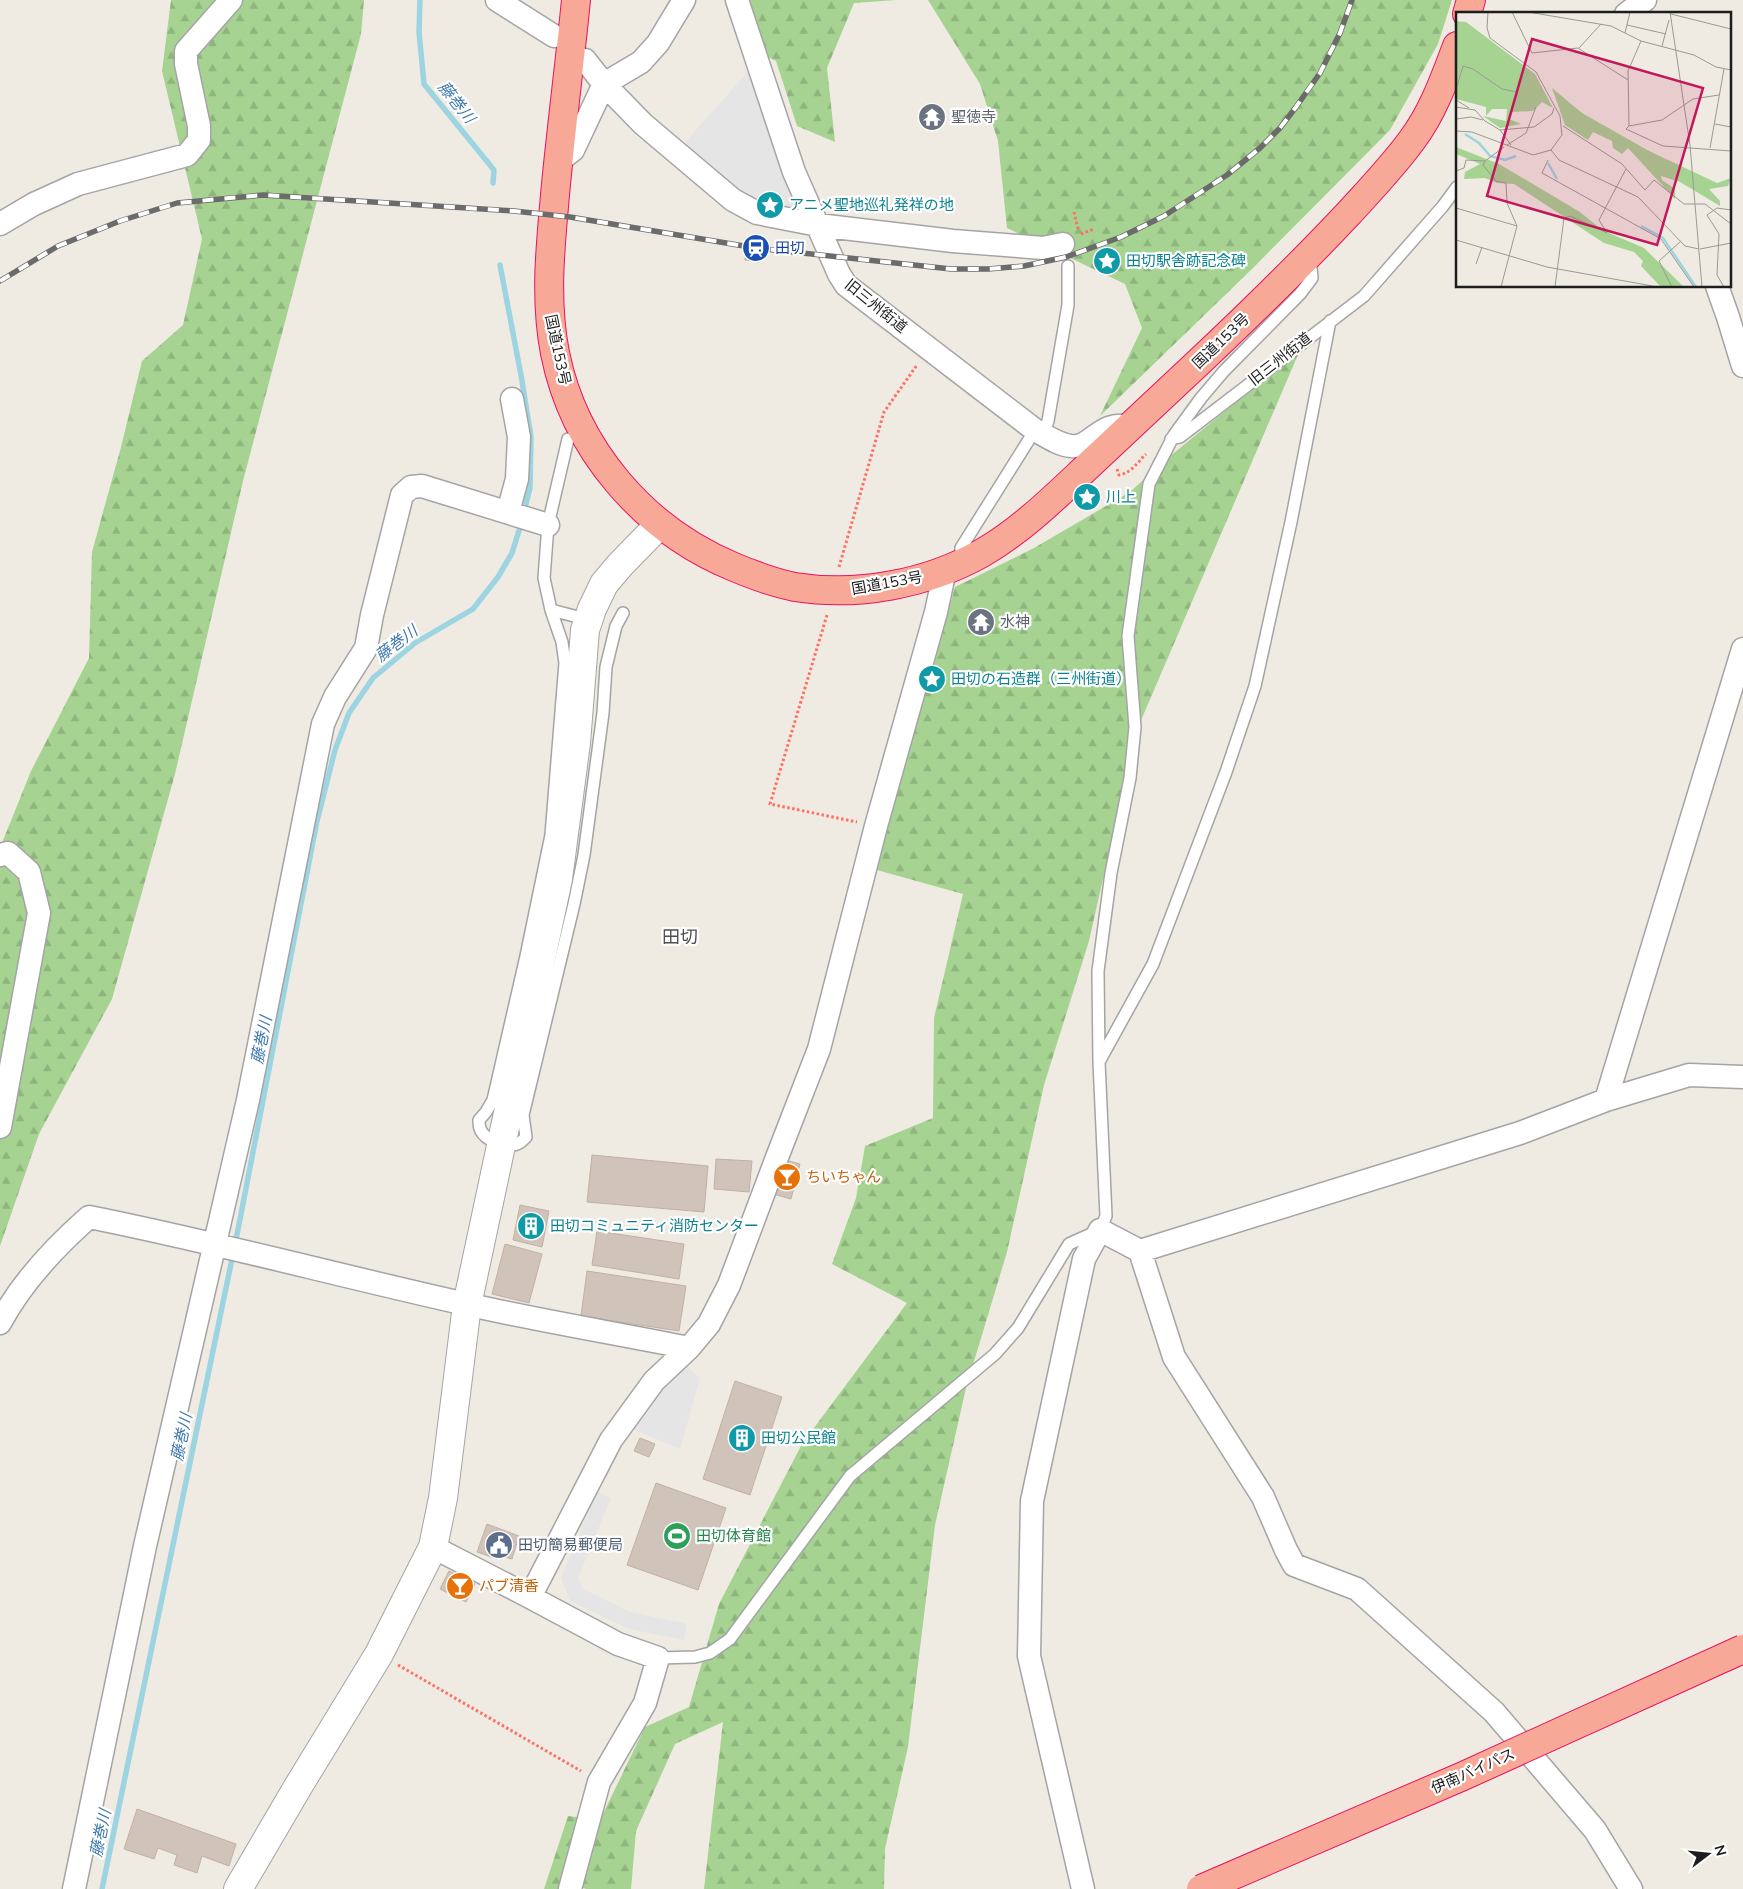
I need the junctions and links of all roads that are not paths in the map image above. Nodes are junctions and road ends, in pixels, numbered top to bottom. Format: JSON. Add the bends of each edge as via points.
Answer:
{"nodes":[{"id":1,"x":231,"y":0,"type":"edge"},
{"id":2,"x":497,"y":0,"type":"edge"},
{"id":3,"x":576,"y":0,"type":"edge"},
{"id":4,"x":684,"y":0,"type":"edge"},
{"id":5,"x":737,"y":0,"type":"edge"},
{"id":6,"x":1645,"y":0,"type":"edge"},
{"id":7,"x":1629,"y":12,"type":"edge"},
{"id":8,"x":554,"y":36,"type":"dead end"},
{"id":9,"x":1456,"y":49,"type":"edge"},
{"id":10,"x":585,"y":60,"type":"dead end"},
{"id":11,"x":604,"y":84,"type":"junction"},
{"id":12,"x":558,"y":162,"type":"junction"},
{"id":13,"x":1456,"y":188,"type":"edge"},
{"id":14,"x":0,"y":224,"type":"edge"},
{"id":15,"x":818,"y":225,"type":"junction"},
{"id":16,"x":1070,"y":248,"type":"joint"},
{"id":17,"x":1309,"y":255,"type":"junction"},
{"id":18,"x":1718,"y":288,"type":"edge"},
{"id":19,"x":1330,"y":321,"type":"junction"},
{"id":20,"x":1743,"y":366,"type":"edge"},
{"id":21,"x":512,"y":399,"type":"dead end"},
{"id":22,"x":1130,"y":427,"type":"junction"},
{"id":23,"x":1039,"y":432,"type":"junction"},
{"id":24,"x":568,"y":439,"type":"dead end"},
{"id":25,"x":1171,"y":439,"type":"junction"},
{"id":26,"x":510,"y":513,"type":"junction"},
{"id":27,"x":541,"y":523,"type":"junction"},
{"id":28,"x":660,"y":524,"type":"junction"},
{"id":29,"x":953,"y":567,"type":"junction"},
{"id":30,"x":551,"y":610,"type":"junction"},
{"id":31,"x":623,"y":613,"type":"dead end"},
{"id":32,"x":578,"y":617,"type":"dead end"},
{"id":33,"x":1743,"y":649,"type":"edge"},
{"id":34,"x":0,"y":855,"type":"edge"},
{"id":35,"x":1099,"y":1062,"type":"junction"},
{"id":36,"x":1743,"y":1077,"type":"edge"},
{"id":37,"x":1606,"y":1100,"type":"junction"},
{"id":38,"x":0,"y":1127,"type":"edge"},
{"id":39,"x":501,"y":1143,"type":"junction"},
{"id":40,"x":1100,"y":1230,"type":"junction"},
{"id":41,"x":214,"y":1245,"type":"junction"},
{"id":42,"x":1140,"y":1251,"type":"junction"},
{"id":43,"x":468,"y":1304,"type":"junction"},
{"id":44,"x":0,"y":1324,"type":"edge"},
{"id":45,"x":689,"y":1348,"type":"junction"},
{"id":46,"x":433,"y":1547,"type":"junction"},
{"id":47,"x":530,"y":1597,"type":"junction"},
{"id":48,"x":1743,"y":1649,"type":"edge"},
{"id":49,"x":658,"y":1658,"type":"junction"},
{"id":50,"x":74,"y":1889,"type":"edge"},
{"id":51,"x":238,"y":1889,"type":"edge"},
{"id":52,"x":570,"y":1889,"type":"edge"},
{"id":53,"x":1083,"y":1889,"type":"edge"},
{"id":54,"x":1201,"y":1889,"type":"edge"},
{"id":55,"x":1631,"y":1889,"type":"edge"}],
"edges":[{"from":1,"to":14,"type":"street","via":[[186,51],[199,126],[199,140],[187,155],[78,184]]},
{"from":2,"to":8,"type":"street"},
{"from":3,"to":12,"type":"highway","name":"国道153号"},
{"from":4,"to":11,"type":"street","via":[[658,44],[641,62]]},
{"from":5,"to":15,"type":"street","name":"旧三州街道","via":[[794,172]]},
{"from":6,"to":7,"type":"street"},
{"from":9,"to":17,"type":"highway","name":"国道153号","via":[[1437,97],[1414,138]]},
{"from":10,"to":11,"type":"street"},
{"from":11,"to":12,"type":"street","via":[[573,150]]},
{"from":11,"to":15,"type":"street","via":[[642,124],[745,208]]},
{"from":12,"to":28,"type":"highway","name":"国道153号","via":[[549,258],[549,306],[564,385],[579,424],[607,469]]},
{"from":13,"to":19,"type":"lane","name":"旧三州街道","via":[[1364,296]]},
{"from":15,"to":16,"type":"street","via":[[973,243]]},
{"from":15,"to":23,"type":"street","name":"旧三州街道","via":[[846,285]]},
{"from":16,"to":23,"type":"lane","via":[[1068,305],[1048,421]]},
{"from":17,"to":22,"type":"highway","name":"国道153号"},
{"from":17,"to":25,"type":"lane","via":[[1312,278],[1224,371]]},
{"from":18,"to":20,"type":"street"},
{"from":19,"to":25,"type":"lane","name":"旧三州街道","via":[[1180,437]]},
{"from":19,"to":35,"type":"lane","via":[[1255,686],[1153,964]]},
{"from":21,"to":26,"type":"street","via":[[519,437],[517,479]]},
{"from":22,"to":23,"type":"street","name":"旧三州街道","via":[[1113,425],[1084,444],[1072,447]]},
{"from":22,"to":29,"type":"highway","name":"国道153号","via":[[1038,513],[984,552]]},
{"from":23,"to":29,"type":"lane","via":[[961,548]]},
{"from":24,"to":27,"type":"lane"},
{"from":25,"to":35,"type":"lane","via":[[1149,484],[1128,636],[1135,727],[1130,778],[1098,971]]},
{"from":26,"to":27,"type":"street"},
{"from":26,"to":41,"type":"street","via":[[422,486],[411,487],[402,495],[366,648],[335,696],[323,724],[248,1100]]},
{"from":27,"to":30,"type":"lane","via":[[544,578]]},
{"from":28,"to":29,"type":"highway","name":"国道153号","via":[[692,547],[720,561],[791,586],[852,590],[905,582]]},
{"from":28,"to":39,"type":"street","via":[[604,584],[585,630],[576,743],[558,879]]},
{"from":29,"to":45,"type":"street","via":[[936,612],[876,826],[819,1049],[729,1285],[709,1324]]},
{"from":30,"to":32,"type":"lane"},
{"from":30,"to":39,"type":"lane","via":[[565,663],[550,834],[495,1088],[492,1100],[479,1120],[479,1127],[488,1140]]},
{"from":31,"to":39,"type":"lane","via":[[611,625],[584,855],[522,1115],[526,1136],[515,1145]]},
{"from":33,"to":37,"type":"street"},
{"from":34,"to":38,"type":"street","via":[[8,853],[28,872],[39,913]]},
{"from":35,"to":40,"type":"lane","via":[[1106,1216]]},
{"from":36,"to":37,"type":"street","via":[[1689,1075]]},
{"from":37,"to":42,"type":"street","via":[[1520,1134]]},
{"from":39,"to":43,"type":"street"},
{"from":40,"to":42,"type":"street"},
{"from":40,"to":49,"type":"lane","via":[[1069,1244],[1018,1328],[995,1354],[850,1476],[730,1639],[710,1653]]},
{"from":40,"to":53,"type":"street","via":[[1084,1258],[1032,1501],[1029,1656]]},
{"from":41,"to":43,"type":"street"},
{"from":41,"to":44,"type":"street","via":[[89,1217],[67,1237],[12,1300]]},
{"from":41,"to":50,"type":"street","via":[[145,1546]]},
{"from":42,"to":55,"type":"street","via":[[1174,1357],[1263,1497],[1294,1565],[1357,1589],[1494,1712],[1595,1830]]},
{"from":43,"to":45,"type":"street"},
{"from":43,"to":46,"type":"street"},
{"from":45,"to":47,"type":"street","via":[[654,1381],[611,1440]]},
{"from":46,"to":47,"type":"street"},
{"from":46,"to":51,"type":"street","via":[[379,1654]]},
{"from":47,"to":49,"type":"street","via":[[618,1644]]},
{"from":48,"to":54,"type":"highway","name":"伊南バイパス","bridge":true},
{"from":49,"to":52,"type":"street","via":[[645,1703],[599,1782]]}]}
